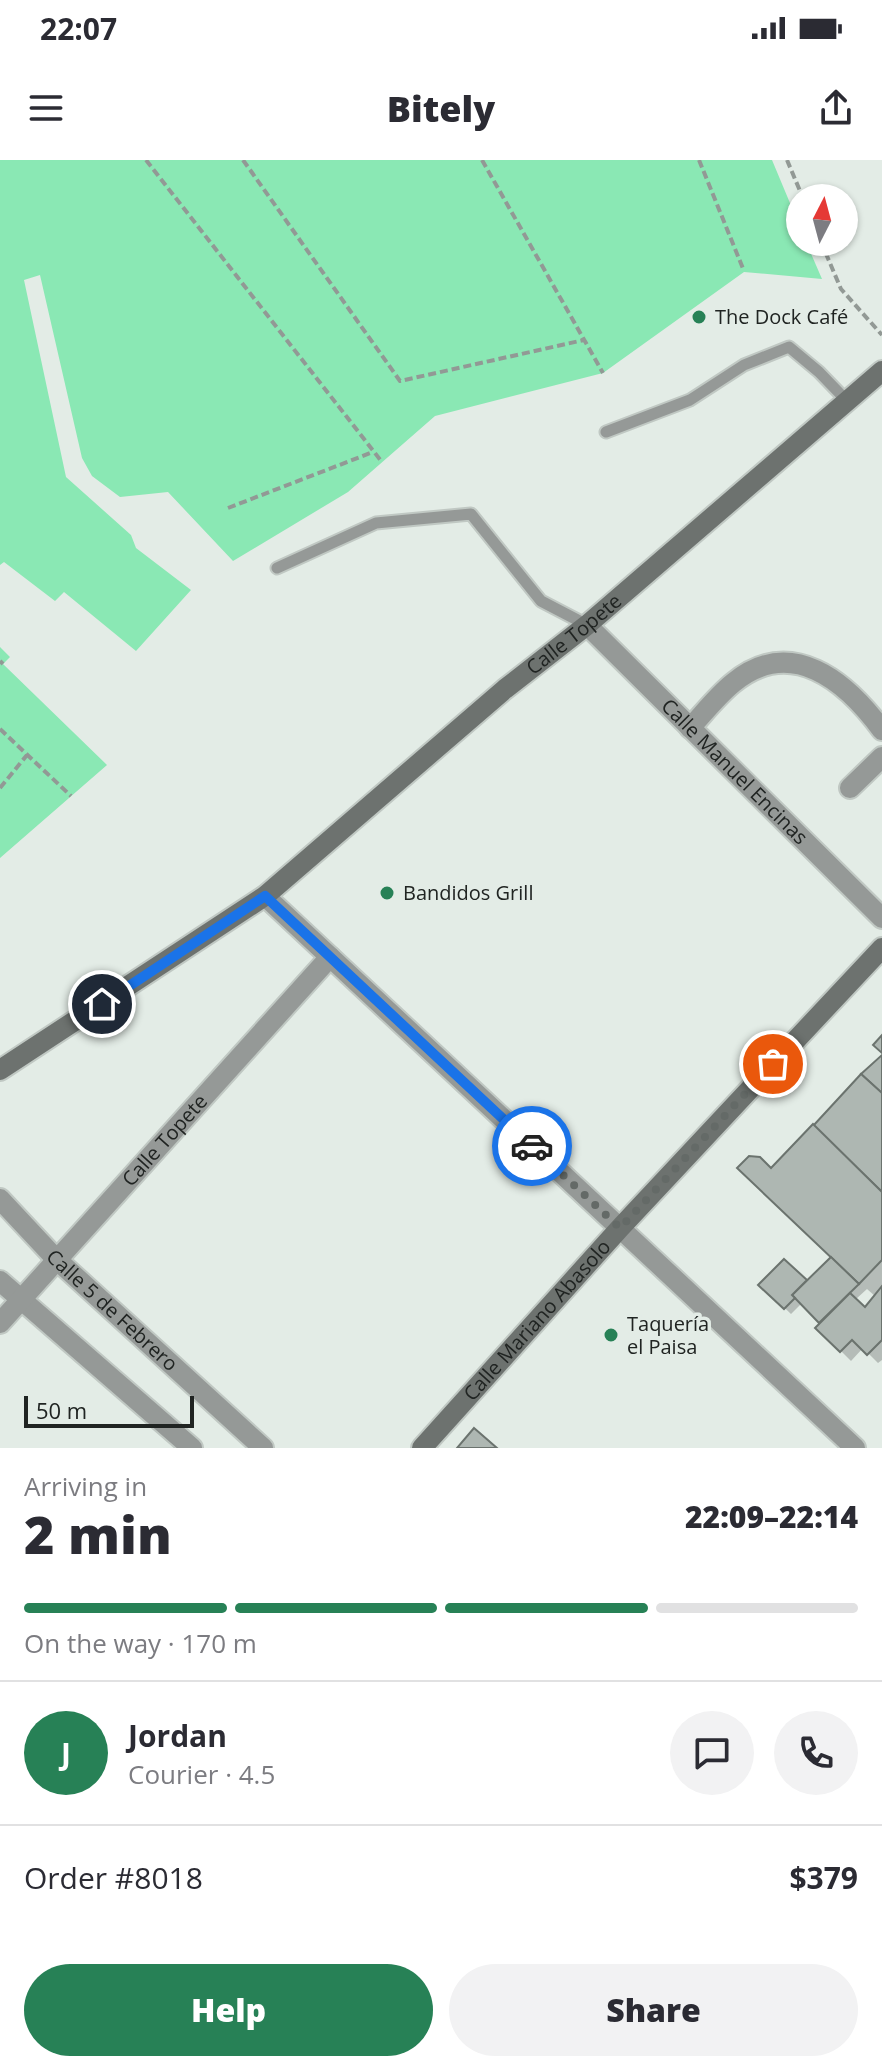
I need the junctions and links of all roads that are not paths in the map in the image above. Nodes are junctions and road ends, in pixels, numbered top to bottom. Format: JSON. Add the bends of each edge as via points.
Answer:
{"nodes":[{"id":1,"x":882,"y":371,"type":"edge"},
{"id":2,"x":847,"y":401,"type":"junction"},
{"id":3,"x":606,"y":432,"type":"dead end"},
{"id":4,"x":277,"y":568,"type":"dead end"},
{"id":5,"x":587,"y":625,"type":"junction"},
{"id":6,"x":690,"y":728,"type":"junction"},
{"id":7,"x":882,"y":730,"type":"edge"},
{"id":8,"x":882,"y":757,"type":"edge"},
{"id":9,"x":850,"y":788,"type":"dead end"},
{"id":10,"x":265,"y":896,"type":"junction"},
{"id":11,"x":882,"y":918,"type":"edge"},
{"id":12,"x":882,"y":948,"type":"edge"},
{"id":13,"x":330,"y":957,"type":"junction"},
{"id":14,"x":0,"y":1070,"type":"edge"},
{"id":15,"x":0,"y":1199,"type":"edge"},
{"id":16,"x":620,"y":1228,"type":"junction"},
{"id":17,"x":56,"y":1259,"type":"junction"},
{"id":18,"x":0,"y":1281,"type":"edge"},
{"id":19,"x":21,"y":1300,"type":"junction"},
{"id":20,"x":0,"y":1323,"type":"edge"},
{"id":21,"x":192,"y":1448,"type":"edge"},
{"id":22,"x":263,"y":1448,"type":"edge"},
{"id":23,"x":422,"y":1448,"type":"edge"},
{"id":24,"x":855,"y":1448,"type":"edge"}],
"edges":[{"from":1,"to":2,"type":"street","name":"Calle Topete"},
{"from":2,"to":3,"type":"lane","via":[[789,347],[744,365],[690,400]]},
{"from":2,"to":5,"type":"street","name":"Calle Topete"},
{"from":4,"to":5,"type":"lane","via":[[376,523],[471,514],[541,601]]},
{"from":5,"to":6,"type":"street","name":"Calle Manuel Encinas"},
{"from":5,"to":10,"type":"street","name":"Calle Topete"},
{"from":6,"to":7,"type":"street","via":[[733,683],[779,663],[811,667],[829,676]]},
{"from":6,"to":11,"type":"street","name":"Calle Manuel Encinas"},
{"from":8,"to":9,"type":"street"},
{"from":10,"to":13,"type":"street"},
{"from":10,"to":14,"type":"street","name":"Calle Topete"},
{"from":12,"to":16,"type":"street","name":"Calle Mariano Abasolo"},
{"from":13,"to":16,"type":"street"},
{"from":13,"to":17,"type":"street","name":"Calle Topete"},
{"from":15,"to":17,"type":"street","name":"Calle 5 de Febrero"},
{"from":16,"to":23,"type":"street","name":"Calle Mariano Abasolo"},
{"from":16,"to":24,"type":"street"},
{"from":17,"to":19,"type":"street","name":"Calle Topete"},
{"from":17,"to":22,"type":"street","name":"Calle 5 de Febrero"},
{"from":18,"to":19,"type":"street"},
{"from":19,"to":20,"type":"street","name":"Calle Topete"},
{"from":19,"to":21,"type":"street"}]}
